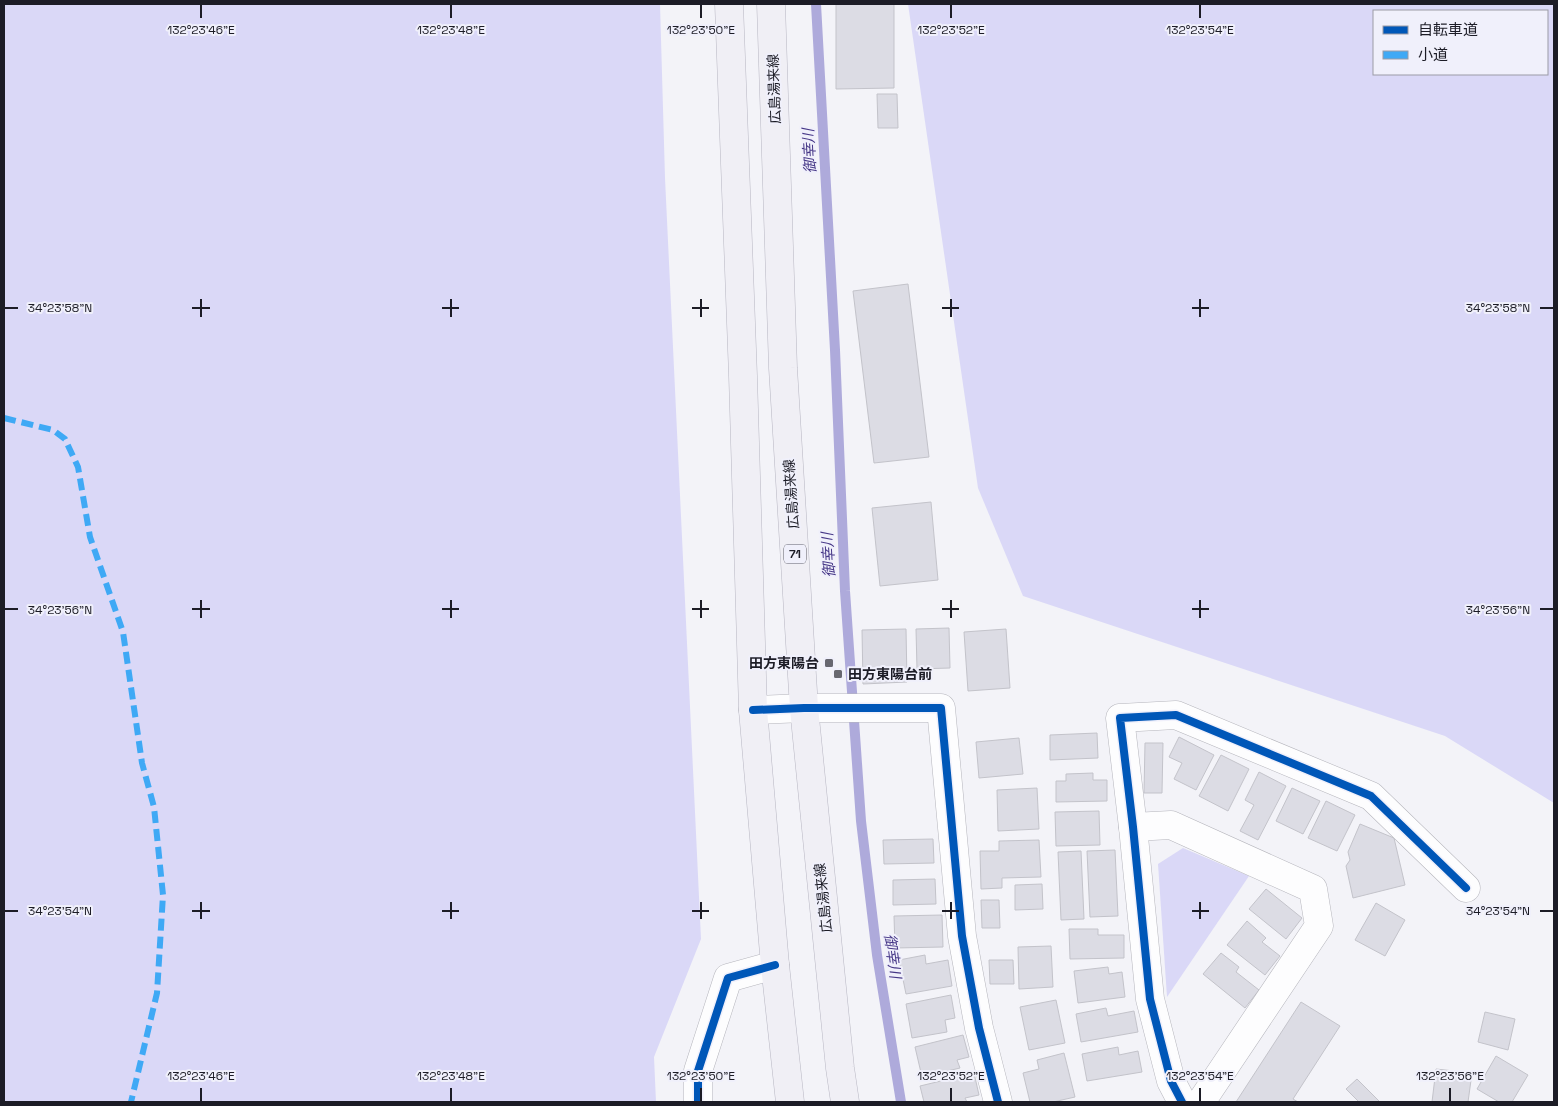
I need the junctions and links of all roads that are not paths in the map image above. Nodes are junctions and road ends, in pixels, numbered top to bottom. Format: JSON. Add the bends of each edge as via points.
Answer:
{"nodes":[{"id":1,"x":729,"y":4,"type":"edge"},
{"id":2,"x":772,"y":4,"type":"edge"},
{"id":3,"x":804,"y":708,"type":"junction"},
{"id":4,"x":753,"y":710,"type":"junction"},
{"id":5,"x":1133,"y":827,"type":"junction"},
{"id":6,"x":1466,"y":888,"type":"dead end"},
{"id":7,"x":775,"y":965,"type":"junction"},
{"id":8,"x":698,"y":1102,"type":"edge"},
{"id":9,"x":790,"y":1102,"type":"edge"},
{"id":10,"x":845,"y":1102,"type":"edge"},
{"id":11,"x":998,"y":1102,"type":"edge"},
{"id":12,"x":1182,"y":1102,"type":"edge"},
{"id":13,"x":1202,"y":1102,"type":"edge"}],
"edges":[{"from":1,"to":4,"type":"main road"},
{"from":2,"to":3,"type":"main road","name":"広島湯来線","number":"71","via":[[783,368]]},
{"from":3,"to":4,"type":"street"},
{"from":3,"to":10,"type":"main road","name":"広島湯来線","number":"71"},
{"from":3,"to":11,"type":"street","via":[[941,708],[962,936],[979,1028]]},
{"from":4,"to":7,"type":"main road"},
{"from":5,"to":6,"type":"street","via":[[1120,718],[1176,715],[1371,796]]},
{"from":5,"to":12,"type":"street","via":[[1150,999],[1171,1081]]},
{"from":5,"to":13,"type":"street","via":[[1171,825],[1313,889],[1320,926]]},
{"from":7,"to":8,"type":"street","via":[[728,978],[698,1071]]},
{"from":7,"to":9,"type":"main road"}]}
